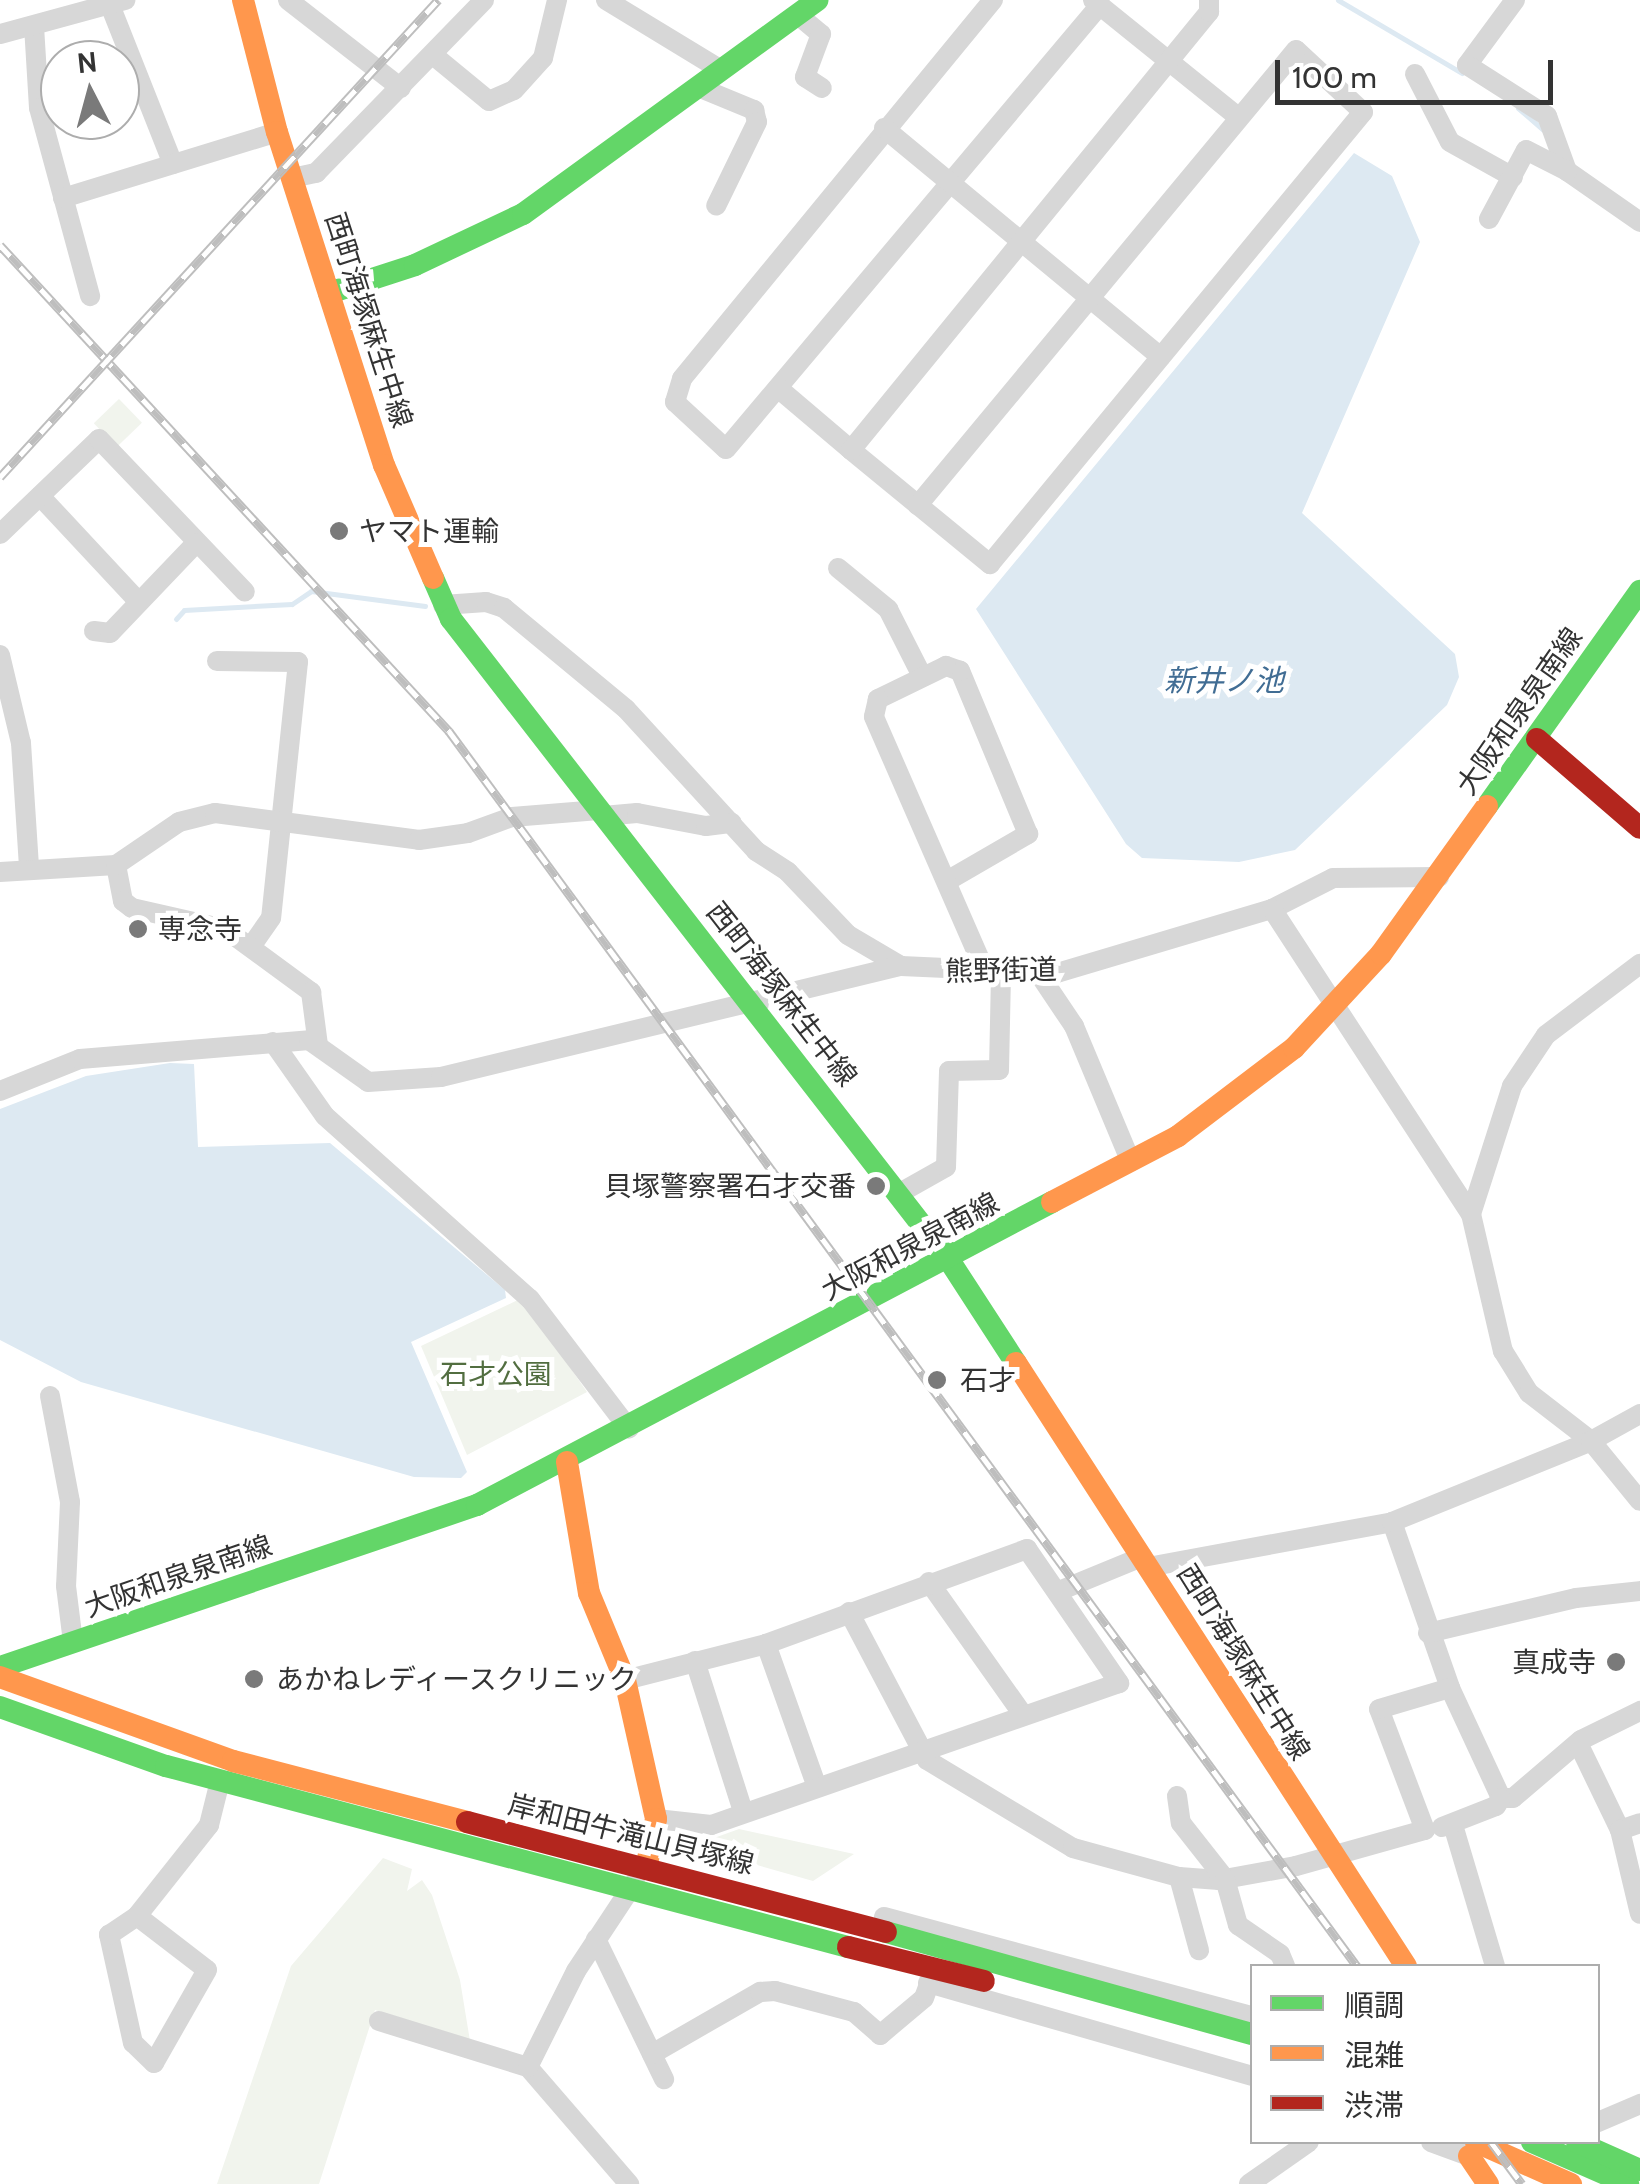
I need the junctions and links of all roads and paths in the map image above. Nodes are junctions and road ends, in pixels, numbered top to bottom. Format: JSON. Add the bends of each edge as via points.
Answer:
{"nodes":[{"id":1,"x":244,"y":0,"type":"edge"},
{"id":2,"x":288,"y":0,"type":"edge"},
{"id":3,"x":484,"y":0,"type":"edge"},
{"id":4,"x":557,"y":0,"type":"edge"},
{"id":5,"x":606,"y":0,"type":"edge"},
{"id":6,"x":818,"y":0,"type":"edge"},
{"id":7,"x":994,"y":0,"type":"edge"},
{"id":8,"x":1209,"y":0,"type":"edge"},
{"id":9,"x":1515,"y":0,"type":"edge"},
{"id":10,"x":107,"y":3,"type":"edge"},
{"id":11,"x":1097,"y":3,"type":"edge"},
{"id":12,"x":798,"y":15,"type":"junction"},
{"id":13,"x":34,"y":26,"type":"junction"},
{"id":14,"x":0,"y":34,"type":"edge"},
{"id":15,"x":433,"y":54,"type":"junction"},
{"id":16,"x":1169,"y":62,"type":"junction"},
{"id":17,"x":721,"y":70,"type":"junction"},
{"id":18,"x":1416,"y":74,"type":"dead end"},
{"id":19,"x":698,"y":87,"type":"junction"},
{"id":20,"x":401,"y":88,"type":"junction"},
{"id":21,"x":822,"y":88,"type":"dead end"},
{"id":22,"x":1238,"y":117,"type":"junction"},
{"id":23,"x":884,"y":128,"type":"junction"},
{"id":24,"x":277,"y":132,"type":"junction"},
{"id":25,"x":173,"y":164,"type":"junction"},
{"id":26,"x":1567,"y":171,"type":"junction"},
{"id":27,"x":1513,"y":176,"type":"junction"},
{"id":28,"x":292,"y":178,"type":"junction"},
{"id":29,"x":949,"y":184,"type":"junction"},
{"id":30,"x":63,"y":198,"type":"junction"},
{"id":31,"x":716,"y":206,"type":"dead end"},
{"id":32,"x":1489,"y":219,"type":"dead end"},
{"id":33,"x":1640,"y":222,"type":"edge"},
{"id":34,"x":1021,"y":242,"type":"junction"},
{"id":35,"x":329,"y":293,"type":"junction"},
{"id":36,"x":90,"y":296,"type":"dead end"},
{"id":37,"x":1090,"y":299,"type":"junction"},
{"id":38,"x":1161,"y":357,"type":"junction"},
{"id":39,"x":778,"y":388,"type":"junction"},
{"id":40,"x":851,"y":450,"type":"junction"},
{"id":41,"x":40,"y":496,"type":"junction"},
{"id":42,"x":918,"y":505,"type":"junction"},
{"id":43,"x":0,"y":534,"type":"edge"},
{"id":44,"x":196,"y":543,"type":"junction"},
{"id":45,"x":838,"y":568,"type":"dead end"},
{"id":46,"x":1640,"y":591,"type":"edge"},
{"id":47,"x":245,"y":592,"type":"dead end"},
{"id":48,"x":140,"y":602,"type":"junction"},
{"id":49,"x":444,"y":606,"type":"junction"},
{"id":50,"x":94,"y":631,"type":"dead end"},
{"id":51,"x":0,"y":655,"type":"edge"},
{"id":52,"x":217,"y":661,"type":"dead end"},
{"id":53,"x":922,"y":676,"type":"junction"},
{"id":54,"x":1537,"y":738,"type":"junction"},
{"id":55,"x":10,"y":773,"type":"edge"},
{"id":56,"x":601,"y":813,"type":"junction"},
{"id":57,"x":286,"y":821,"type":"junction"},
{"id":58,"x":732,"y":823,"type":"junction"},
{"id":59,"x":1640,"y":828,"type":"edge"},
{"id":60,"x":116,"y":865,"type":"junction"},
{"id":61,"x":29,"y":868,"type":"junction"},
{"id":62,"x":0,"y":872,"type":"edge"},
{"id":63,"x":1439,"y":877,"type":"junction"},
{"id":64,"x":947,"y":881,"type":"junction"},
{"id":65,"x":1272,"y":909,"type":"junction"},
{"id":66,"x":253,"y":944,"type":"junction"},
{"id":67,"x":1640,"y":964,"type":"edge"},
{"id":68,"x":901,"y":966,"type":"junction"},
{"id":69,"x":992,"y":970,"type":"junction"},
{"id":70,"x":1040,"y":974,"type":"junction"},
{"id":71,"x":751,"y":1002,"type":"junction"},
{"id":72,"x":1335,"y":1009,"type":"junction"},
{"id":73,"x":273,"y":1042,"type":"junction"},
{"id":74,"x":318,"y":1045,"type":"junction"},
{"id":75,"x":0,"y":1090,"type":"edge"},
{"id":76,"x":1132,"y":1162,"type":"junction"},
{"id":77,"x":898,"y":1194,"type":"junction"},
{"id":78,"x":1471,"y":1214,"type":"junction"},
{"id":79,"x":948,"y":1260,"type":"junction"},
{"id":80,"x":50,"y":1396,"type":"dead end"},
{"id":81,"x":1640,"y":1414,"type":"edge"},
{"id":82,"x":629,"y":1428,"type":"junction"},
{"id":83,"x":1592,"y":1442,"type":"junction"},
{"id":84,"x":567,"y":1462,"type":"junction"},
{"id":85,"x":1640,"y":1501,"type":"edge"},
{"id":86,"x":1392,"y":1522,"type":"junction"},
{"id":87,"x":1145,"y":1562,"type":"junction"},
{"id":88,"x":930,"y":1582,"type":"junction"},
{"id":89,"x":1060,"y":1591,"type":"junction"},
{"id":90,"x":1640,"y":1591,"type":"edge"},
{"id":91,"x":849,"y":1612,"type":"junction"},
{"id":92,"x":1428,"y":1632,"type":"junction"},
{"id":93,"x":74,"y":1642,"type":"junction"},
{"id":94,"x":766,"y":1644,"type":"junction"},
{"id":95,"x":695,"y":1662,"type":"junction"},
{"id":96,"x":0,"y":1667,"type":"edge"},
{"id":97,"x":0,"y":1677,"type":"edge"},
{"id":98,"x":625,"y":1680,"type":"junction"},
{"id":99,"x":1450,"y":1688,"type":"junction"},
{"id":100,"x":0,"y":1707,"type":"edge"},
{"id":101,"x":1640,"y":1711,"type":"edge"},
{"id":102,"x":1022,"y":1715,"type":"junction"},
{"id":103,"x":1578,"y":1742,"type":"junction"},
{"id":104,"x":920,"y":1752,"type":"junction"},
{"id":105,"x":220,"y":1780,"type":"junction"},
{"id":106,"x":816,"y":1787,"type":"junction"},
{"id":107,"x":1177,"y":1796,"type":"dead end"},
{"id":108,"x":1501,"y":1798,"type":"junction"},
{"id":109,"x":743,"y":1811,"type":"junction"},
{"id":110,"x":656,"y":1820,"type":"junction"},
{"id":111,"x":1453,"y":1825,"type":"junction"},
{"id":112,"x":1630,"y":1827,"type":"edge"},
{"id":113,"x":1425,"y":1830,"type":"junction"},
{"id":114,"x":1333,"y":1855,"type":"junction"},
{"id":115,"x":646,"y":1869,"type":"junction"},
{"id":116,"x":1179,"y":1877,"type":"junction"},
{"id":117,"x":1225,"y":1879,"type":"junction"},
{"id":118,"x":720,"y":1888,"type":"junction"},
{"id":119,"x":627,"y":1892,"type":"junction"},
{"id":120,"x":1640,"y":1914,"type":"edge"},
{"id":121,"x":137,"y":1916,"type":"junction"},
{"id":122,"x":596,"y":1939,"type":"junction"},
{"id":123,"x":856,"y":1948,"type":"junction"},
{"id":124,"x":1198,"y":1950,"type":"dead end"},
{"id":125,"x":1284,"y":1964,"type":"edge"},
{"id":126,"x":1405,"y":1964,"type":"edge"},
{"id":127,"x":1494,"y":1964,"type":"edge"},
{"id":128,"x":930,"y":1984,"type":"junction"},
{"id":129,"x":1126,"y":2008,"type":"junction"},
{"id":130,"x":1250,"y":2015,"type":"edge"},
{"id":131,"x":380,"y":2021,"type":"dead end"},
{"id":132,"x":1250,"y":2034,"type":"edge"},
{"id":133,"x":652,"y":2054,"type":"junction"},
{"id":134,"x":1250,"y":2056,"type":"edge"},
{"id":135,"x":528,"y":2067,"type":"junction"},
{"id":136,"x":1250,"y":2075,"type":"edge"},
{"id":137,"x":664,"y":2078,"type":"dead end"},
{"id":138,"x":1640,"y":2104,"type":"edge"},
{"id":139,"x":1600,"y":2121,"type":"edge"},
{"id":140,"x":1306,"y":2144,"type":"edge"},
{"id":141,"x":1465,"y":2144,"type":"edge"},
{"id":142,"x":1537,"y":2144,"type":"edge"},
{"id":143,"x":1578,"y":2144,"type":"edge"},
{"id":144,"x":1582,"y":2144,"type":"edge"},
{"id":145,"x":1640,"y":2170,"type":"edge"},
{"id":146,"x":629,"y":2184,"type":"edge"},
{"id":147,"x":1249,"y":2184,"type":"edge"},
{"id":148,"x":1488,"y":2184,"type":"edge"},
{"id":149,"x":1571,"y":2184,"type":"edge"},
{"id":150,"x":1628,"y":2184,"type":"edge"}],
"edges":[{"from":1,"to":24,"type":"main road","name":"西町海塚麻生中線"},
{"from":2,"to":20,"type":"street"},
{"from":3,"to":15,"type":"street"},
{"from":4,"to":15,"type":"street","via":[[543,58],[514,90],[489,101]]},
{"from":5,"to":17,"type":"street"},
{"from":6,"to":12,"type":"main road"},
{"from":7,"to":23,"type":"street"},
{"from":8,"to":16,"type":"street","via":[[1210,12]]},
{"from":9,"to":26,"type":"street","via":[[1467,65],[1546,116]]},
{"from":10,"to":13,"type":"street"},
{"from":10,"to":25,"type":"street"},
{"from":11,"to":16,"type":"street"},
{"from":11,"to":29,"type":"street"},
{"from":12,"to":17,"type":"main road"},
{"from":12,"to":21,"type":"street","via":[[822,34],[804,77]]},
{"from":13,"to":14,"type":"street"},
{"from":13,"to":30,"type":"street","via":[[39,108]]},
{"from":15,"to":20,"type":"street"},
{"from":16,"to":22,"type":"street"},
{"from":16,"to":34,"type":"street"},
{"from":17,"to":19,"type":"main road"},
{"from":18,"to":27,"type":"street","via":[[1450,142]]},
{"from":19,"to":31,"type":"street","via":[[754,110],[757,122]]},
{"from":19,"to":35,"type":"main road","via":[[523,214],[414,265]]},
{"from":20,"to":28,"type":"street","via":[[316,173]]},
{"from":22,"to":37,"type":"street"},
{"from":22,"to":38,"type":"street","via":[[1296,50],[1363,112]]},
{"from":23,"to":29,"type":"street"},
{"from":23,"to":39,"type":"street","via":[[682,378],[675,402],[726,449]]},
{"from":24,"to":25,"type":"street"},
{"from":24,"to":28,"type":"main road","name":"西町海塚麻生中線"},
{"from":25,"to":30,"type":"street"},
{"from":26,"to":27,"type":"street","via":[[1526,150]]},
{"from":26,"to":33,"type":"street"},
{"from":27,"to":32,"type":"street"},
{"from":28,"to":35,"type":"main road","name":"西町海塚麻生中線"},
{"from":29,"to":34,"type":"street"},
{"from":29,"to":39,"type":"street"},
{"from":30,"to":36,"type":"street"},
{"from":34,"to":37,"type":"street"},
{"from":34,"to":40,"type":"street"},
{"from":35,"to":49,"type":"main road","name":"西町海塚麻生中線","via":[[406,527]]},
{"from":37,"to":38,"type":"street"},
{"from":37,"to":42,"type":"street"},
{"from":38,"to":42,"type":"street","via":[[990,564]]},
{"from":39,"to":40,"type":"street"},
{"from":40,"to":42,"type":"street"},
{"from":41,"to":43,"type":"street"},
{"from":41,"to":44,"type":"street","via":[[99,440]]},
{"from":41,"to":48,"type":"street"},
{"from":44,"to":47,"type":"street"},
{"from":44,"to":48,"type":"street"},
{"from":45,"to":53,"type":"street","via":[[888,609]]},
{"from":46,"to":54,"type":"main road","name":"大阪和泉泉南線"},
{"from":48,"to":50,"type":"street","via":[[110,633]]},
{"from":49,"to":56,"type":"main road","name":"西町海塚麻生中線"},
{"from":49,"to":58,"type":"street","name":"熊野街道","via":[[486,602],[504,608],[626,709]]},
{"from":51,"to":55,"type":"street","via":[[20,742]]},
{"from":52,"to":57,"type":"street","via":[[298,662]]},
{"from":53,"to":64,"type":"street","via":[[878,700],[874,717]]},
{"from":53,"to":64,"type":"street","via":[[946,666],[960,671],[1028,834]]},
{"from":54,"to":59,"type":"main road"},
{"from":54,"to":63,"type":"main road","name":"大阪和泉泉南線"},
{"from":55,"to":61,"type":"street"},
{"from":56,"to":57,"type":"street","via":[[512,817],[468,833],[418,840]]},
{"from":56,"to":58,"type":"street"},
{"from":56,"to":71,"type":"main road","name":"西町海塚麻生中線"},
{"from":57,"to":60,"type":"street","via":[[232,812],[194,816]]},
{"from":57,"to":66,"type":"street","via":[[271,918]]},
{"from":58,"to":68,"type":"street","name":"熊野街道","via":[[848,934]]},
{"from":60,"to":61,"type":"street"},
{"from":60,"to":66,"type":"street","via":[[122,901],[132,908],[225,929]]},
{"from":61,"to":62,"type":"street"},
{"from":63,"to":65,"type":"street","name":"熊野街道","via":[[1333,878]]},
{"from":63,"to":72,"type":"main road","name":"大阪和泉泉南線"},
{"from":64,"to":69,"type":"street"},
{"from":65,"to":70,"type":"street","name":"熊野街道","via":[[1119,958]]},
{"from":65,"to":72,"type":"street"},
{"from":66,"to":74,"type":"street","via":[[311,992]]},
{"from":67,"to":78,"type":"street","via":[[1546,1035],[1512,1086]]},
{"from":68,"to":69,"type":"street","name":"熊野街道","via":[[942,973]]},
{"from":68,"to":71,"type":"street"},
{"from":69,"to":70,"type":"street","name":"熊野街道"},
{"from":69,"to":77,"type":"street","via":[[998,1070],[949,1071],[946,1166]]},
{"from":70,"to":76,"type":"street","via":[[1074,1026]]},
{"from":71,"to":74,"type":"street","via":[[441,1077],[368,1082]]},
{"from":71,"to":77,"type":"main road","name":"西町海塚麻生中線"},
{"from":72,"to":76,"type":"main road","name":"大阪和泉泉南線","via":[[1232,1098]]},
{"from":72,"to":78,"type":"street"},
{"from":73,"to":74,"type":"street"},
{"from":73,"to":75,"type":"street","via":[[80,1058]]},
{"from":73,"to":82,"type":"street","via":[[325,1116],[530,1299]]},
{"from":76,"to":79,"type":"main road","name":"大阪和泉泉南線"},
{"from":77,"to":79,"type":"main road","name":"西町海塚麻生中線"},
{"from":78,"to":83,"type":"street","via":[[1503,1351],[1529,1393]]},
{"from":79,"to":82,"type":"main road","name":"大阪和泉泉南線"},
{"from":79,"to":87,"type":"main road","name":"西町海塚麻生中線"},
{"from":80,"to":93,"type":"street","via":[[70,1502],[66,1586]]},
{"from":81,"to":83,"type":"street"},
{"from":82,"to":84,"type":"main road","name":"大阪和泉泉南線"},
{"from":83,"to":85,"type":"street"},
{"from":83,"to":86,"type":"street"},
{"from":84,"to":93,"type":"main road","name":"大阪和泉泉南線","via":[[435,1521]]},
{"from":84,"to":98,"type":"main road","via":[[589,1593]]},
{"from":86,"to":87,"type":"street"},
{"from":86,"to":92,"type":"street"},
{"from":87,"to":89,"type":"street"},
{"from":87,"to":114,"type":"main road","name":"西町海塚麻生中線"},
{"from":88,"to":89,"type":"street","via":[[1027,1549]]},
{"from":88,"to":91,"type":"street"},
{"from":88,"to":102,"type":"street"},
{"from":89,"to":102,"type":"street","via":[[1119,1683]]},
{"from":90,"to":92,"type":"street","via":[[1530,1607]]},
{"from":91,"to":94,"type":"street"},
{"from":91,"to":104,"type":"street"},
{"from":92,"to":99,"type":"street"},
{"from":93,"to":96,"type":"main road","name":"大阪和泉泉南線"},
{"from":94,"to":95,"type":"street"},
{"from":94,"to":106,"type":"street"},
{"from":95,"to":98,"type":"street"},
{"from":95,"to":109,"type":"street"},
{"from":97,"to":115,"type":"main road","name":"岸和田牛滝山貝塚線","via":[[233,1761]]},
{"from":98,"to":110,"type":"main road"},
{"from":99,"to":108,"type":"street"},
{"from":99,"to":113,"type":"street","via":[[1379,1708]]},
{"from":100,"to":105,"type":"main road","name":"岸和田牛滝山貝塚線"},
{"from":101,"to":103,"type":"street"},
{"from":102,"to":104,"type":"street"},
{"from":103,"to":108,"type":"street","via":[[1512,1798]]},
{"from":103,"to":112,"type":"street"},
{"from":104,"to":106,"type":"street"},
{"from":104,"to":116,"type":"street","via":[[1074,1848]]},
{"from":105,"to":119,"type":"main road","name":"岸和田牛滝山貝塚線"},
{"from":105,"to":121,"type":"street","via":[[208,1825]]},
{"from":106,"to":109,"type":"street"},
{"from":107,"to":117,"type":"street"},
{"from":108,"to":111,"type":"street"},
{"from":109,"to":110,"type":"street","via":[[712,1825]]},
{"from":110,"to":115,"type":"main road"},
{"from":111,"to":113,"type":"street"},
{"from":111,"to":127,"type":"street"},
{"from":112,"to":120,"type":"street"},
{"from":113,"to":114,"type":"street"},
{"from":114,"to":117,"type":"street"},
{"from":114,"to":126,"type":"main road","name":"西町海塚麻生中線"},
{"from":115,"to":118,"type":"main road","name":"岸和田牛滝山貝塚線"},
{"from":115,"to":119,"type":"street"},
{"from":116,"to":117,"type":"street"},
{"from":116,"to":124,"type":"street"},
{"from":117,"to":125,"type":"street","via":[[1238,1926],[1280,1954]]},
{"from":118,"to":129,"type":"main road","name":"岸和田牛滝山貝塚線"},
{"from":118,"to":130,"type":"street","via":[[912,1922]]},
{"from":119,"to":122,"type":"street"},
{"from":119,"to":123,"type":"main road","name":"岸和田牛滝山貝塚線"},
{"from":121,"to":121,"type":"street","via":[[207,1970],[154,2062],[133,2043],[109,1935]]},
{"from":122,"to":133,"type":"street"},
{"from":122,"to":135,"type":"street"},
{"from":123,"to":128,"type":"street","via":[[876,1969]]},
{"from":123,"to":129,"type":"main road","name":"岸和田牛滝山貝塚線"},
{"from":128,"to":133,"type":"street","via":[[924,1998],[880,2035],[854,2012],[760,1992]]},
{"from":128,"to":136,"type":"street"},
{"from":129,"to":132,"type":"main road","name":"岸和田牛滝山貝塚線"},
{"from":129,"to":134,"type":"main road","name":"岸和田牛滝山貝塚線"},
{"from":131,"to":135,"type":"street"},
{"from":133,"to":137,"type":"street"},
{"from":135,"to":146,"type":"street"},
{"from":138,"to":139,"type":"street"},
{"from":140,"to":147,"type":"street"},
{"from":141,"to":148,"type":"main road"},
{"from":141,"to":149,"type":"main road"},
{"from":142,"to":150,"type":"main road"},
{"from":143,"to":149,"type":"main road"},
{"from":144,"to":145,"type":"main road"}]}
